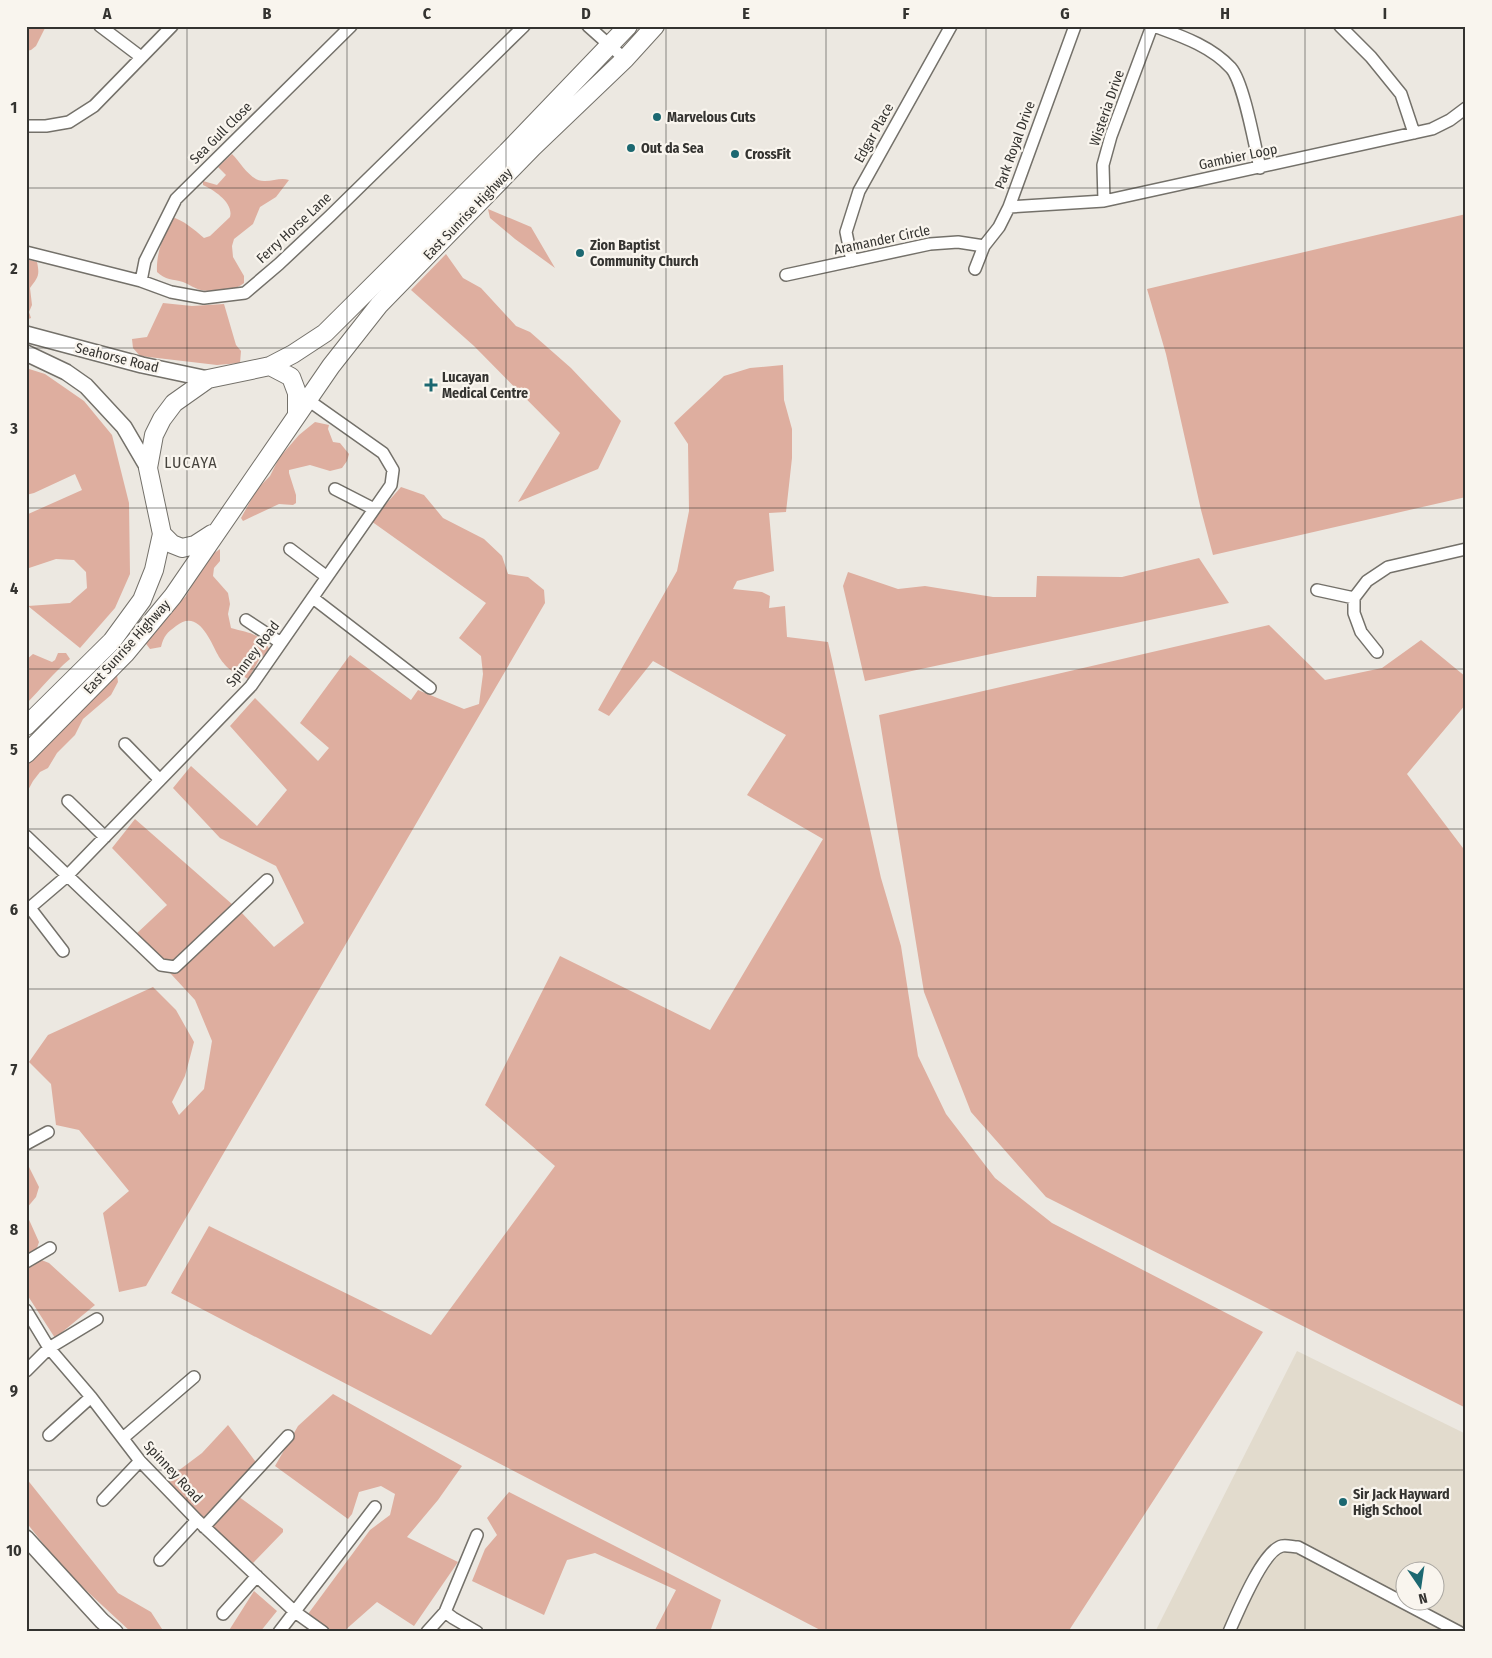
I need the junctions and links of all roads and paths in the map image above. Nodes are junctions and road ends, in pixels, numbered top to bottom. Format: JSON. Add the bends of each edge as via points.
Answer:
{"nodes":[{"id":1,"x":100,"y":26,"type":"edge"},
{"id":2,"x":172,"y":26,"type":"edge"},
{"id":3,"x":351,"y":26,"type":"edge"},
{"id":4,"x":524,"y":26,"type":"edge"},
{"id":5,"x":588,"y":26,"type":"edge"},
{"id":6,"x":628,"y":26,"type":"edge"},
{"id":7,"x":655,"y":26,"type":"edge"},
{"id":8,"x":951,"y":26,"type":"edge"},
{"id":9,"x":1075,"y":26,"type":"edge"},
{"id":10,"x":1153,"y":26,"type":"edge"},
{"id":11,"x":1340,"y":26,"type":"edge"},
{"id":12,"x":610,"y":45,"type":"junction"},
{"id":13,"x":141,"y":56,"type":"junction"},
{"id":14,"x":624,"y":59,"type":"junction"},
{"id":15,"x":1466,"y":108,"type":"edge"},
{"id":16,"x":26,"y":126,"type":"edge"},
{"id":17,"x":1414,"y":133,"type":"junction"},
{"id":18,"x":1260,"y":168,"type":"junction"},
{"id":19,"x":1104,"y":201,"type":"junction"},
{"id":20,"x":1008,"y":207,"type":"junction"},
{"id":21,"x":984,"y":246,"type":"junction"},
{"id":22,"x":26,"y":252,"type":"edge"},
{"id":23,"x":852,"y":262,"type":"junction"},
{"id":24,"x":975,"y":270,"type":"dead end"},
{"id":25,"x":786,"y":275,"type":"dead end"},
{"id":26,"x":141,"y":281,"type":"junction"},
{"id":27,"x":26,"y":334,"type":"edge"},
{"id":28,"x":26,"y":353,"type":"edge"},
{"id":29,"x":270,"y":366,"type":"junction"},
{"id":30,"x":208,"y":379,"type":"junction"},
{"id":31,"x":308,"y":400,"type":"junction"},
{"id":32,"x":298,"y":415,"type":"junction"},
{"id":33,"x":148,"y":468,"type":"junction"},
{"id":34,"x":335,"y":489,"type":"dead end"},
{"id":35,"x":374,"y":509,"type":"junction"},
{"id":36,"x":216,"y":531,"type":"junction"},
{"id":37,"x":162,"y":534,"type":"junction"},
{"id":38,"x":290,"y":549,"type":"dead end"},
{"id":39,"x":1466,"y":549,"type":"edge"},
{"id":40,"x":327,"y":577,"type":"junction"},
{"id":41,"x":1316,"y":590,"type":"dead end"},
{"id":42,"x":313,"y":598,"type":"junction"},
{"id":43,"x":1354,"y":598,"type":"junction"},
{"id":44,"x":246,"y":620,"type":"dead end"},
{"id":45,"x":281,"y":643,"type":"junction"},
{"id":46,"x":1377,"y":652,"type":"dead end"},
{"id":47,"x":430,"y":688,"type":"dead end"},
{"id":48,"x":26,"y":726,"type":"edge"},
{"id":49,"x":125,"y":744,"type":"dead end"},
{"id":50,"x":26,"y":754,"type":"edge"},
{"id":51,"x":160,"y":780,"type":"junction"},
{"id":52,"x":68,"y":801,"type":"dead end"},
{"id":53,"x":26,"y":836,"type":"edge"},
{"id":54,"x":105,"y":837,"type":"junction"},
{"id":55,"x":67,"y":876,"type":"junction"},
{"id":56,"x":267,"y":880,"type":"dead end"},
{"id":57,"x":28,"y":909,"type":"edge"},
{"id":58,"x":63,"y":951,"type":"dead end"},
{"id":59,"x":48,"y":1132,"type":"dead end"},
{"id":60,"x":26,"y":1144,"type":"edge"},
{"id":61,"x":50,"y":1248,"type":"dead end"},
{"id":62,"x":26,"y":1262,"type":"edge"},
{"id":63,"x":26,"y":1310,"type":"edge"},
{"id":64,"x":97,"y":1319,"type":"dead end"},
{"id":65,"x":49,"y":1348,"type":"junction"},
{"id":66,"x":26,"y":1371,"type":"edge"},
{"id":67,"x":194,"y":1377,"type":"dead end"},
{"id":68,"x":91,"y":1397,"type":"junction"},
{"id":69,"x":49,"y":1435,"type":"dead end"},
{"id":70,"x":288,"y":1436,"type":"dead end"},
{"id":71,"x":123,"y":1438,"type":"junction"},
{"id":72,"x":140,"y":1461,"type":"junction"},
{"id":73,"x":104,"y":1500,"type":"dead end"},
{"id":74,"x":375,"y":1507,"type":"dead end"},
{"id":75,"x":201,"y":1523,"type":"junction"},
{"id":76,"x":477,"y":1535,"type":"dead end"},
{"id":77,"x":26,"y":1538,"type":"edge"},
{"id":78,"x":160,"y":1560,"type":"dead end"},
{"id":79,"x":257,"y":1576,"type":"junction"},
{"id":80,"x":295,"y":1612,"type":"junction"},
{"id":81,"x":444,"y":1612,"type":"junction"},
{"id":82,"x":223,"y":1614,"type":"dead end"},
{"id":83,"x":115,"y":1632,"type":"edge"},
{"id":84,"x":279,"y":1632,"type":"edge"},
{"id":85,"x":323,"y":1632,"type":"edge"},
{"id":86,"x":427,"y":1632,"type":"edge"},
{"id":87,"x":478,"y":1632,"type":"edge"},
{"id":88,"x":1229,"y":1632,"type":"edge"},
{"id":89,"x":1459,"y":1632,"type":"edge"}],
"edges":[{"from":1,"to":13,"type":"street"},
{"from":2,"to":13,"type":"street"},
{"from":3,"to":26,"type":"street","name":"Sea Gull Close","via":[[176,199],[145,261]]},
{"from":4,"to":26,"type":"street","name":"Ferry Horse Lane","via":[[323,222],[245,293],[204,298],[170,292]]},
{"from":5,"to":12,"type":"street"},
{"from":6,"to":12,"type":"main road","name":"East Sunrise Highway"},
{"from":7,"to":14,"type":"main road","name":"East Sunrise Highway"},
{"from":8,"to":23,"type":"street","name":"Edgar Place","via":[[859,191],[846,232]]},
{"from":9,"to":20,"type":"street","name":"Park Royal Drive"},
{"from":10,"to":18,"type":"street","via":[[1209,50],[1232,70],[1242,94]]},
{"from":10,"to":19,"type":"street","name":"Wisteria Drive","via":[[1111,136],[1103,165]]},
{"from":11,"to":17,"type":"street","via":[[1401,94]]},
{"from":12,"to":14,"type":"street"},
{"from":12,"to":29,"type":"main road","name":"East Sunrise Highway","via":[[325,333]]},
{"from":13,"to":16,"type":"street","via":[[94,106],[69,122]]},
{"from":14,"to":31,"type":"main road","name":"East Sunrise Highway","via":[[379,305]]},
{"from":15,"to":17,"type":"street","name":"Gambier Loop","via":[[1432,129]]},
{"from":17,"to":18,"type":"street","name":"Gambier Loop"},
{"from":18,"to":19,"type":"street","name":"Gambier Loop"},
{"from":19,"to":20,"type":"street","name":"Gambier Loop"},
{"from":20,"to":21,"type":"street","name":"Park Royal Drive","via":[[999,228]]},
{"from":21,"to":23,"type":"street","name":"Aramander Circle","via":[[958,242],[930,244]]},
{"from":21,"to":24,"type":"street","name":"Park Royal Drive"},
{"from":22,"to":26,"type":"street","name":"Ferry Horse Lane"},
{"from":23,"to":25,"type":"street","name":"Aramander Circle"},
{"from":27,"to":30,"type":"main road","name":"Seahorse Road"},
{"from":28,"to":33,"type":"main road","name":"Seahorse Road","via":[[66,372],[86,386],[124,427]]},
{"from":29,"to":30,"type":"main road","name":"East Sunrise Highway"},
{"from":29,"to":32,"type":"main road","via":[[291,377],[297,393]]},
{"from":30,"to":33,"type":"main road","via":[[174,403],[162,419],[154,435]]},
{"from":31,"to":32,"type":"main road","name":"East Sunrise Highway"},
{"from":31,"to":35,"type":"street","name":"Spinney Road","via":[[383,453],[390,464],[393,470],[391,485]]},
{"from":32,"to":36,"type":"main road","name":"East Sunrise Highway"},
{"from":33,"to":37,"type":"main road"},
{"from":34,"to":35,"type":"street"},
{"from":35,"to":40,"type":"street","name":"Spinney Road"},
{"from":36,"to":37,"type":"main road","via":[[195,545],[182,548]]},
{"from":36,"to":50,"type":"main road","name":"East Sunrise Highway","via":[[173,596],[125,654]]},
{"from":37,"to":48,"type":"main road","name":"East Sunrise Highway","via":[[154,570],[142,600],[112,641]]},
{"from":38,"to":40,"type":"street"},
{"from":39,"to":43,"type":"street","via":[[1388,567],[1367,581]]},
{"from":40,"to":42,"type":"street","name":"Spinney Road"},
{"from":41,"to":43,"type":"street"},
{"from":42,"to":45,"type":"street","name":"Spinney Road"},
{"from":42,"to":47,"type":"street"},
{"from":43,"to":46,"type":"street","via":[[1354,613],[1361,632]]},
{"from":44,"to":45,"type":"street"},
{"from":45,"to":51,"type":"street","name":"Spinney Road","via":[[251,686]]},
{"from":49,"to":51,"type":"street"},
{"from":51,"to":54,"type":"street","name":"Spinney Road"},
{"from":52,"to":54,"type":"street"},
{"from":53,"to":55,"type":"street"},
{"from":54,"to":55,"type":"street","name":"Spinney Road"},
{"from":55,"to":56,"type":"street","via":[[161,965],[175,968]]},
{"from":55,"to":57,"type":"street","name":"Spinney Road"},
{"from":57,"to":58,"type":"street"},
{"from":59,"to":60,"type":"street"},
{"from":61,"to":62,"type":"street"},
{"from":63,"to":65,"type":"street","name":"Spinney Road"},
{"from":64,"to":65,"type":"street"},
{"from":65,"to":66,"type":"street"},
{"from":65,"to":68,"type":"street","name":"Spinney Road"},
{"from":67,"to":71,"type":"street"},
{"from":68,"to":69,"type":"street"},
{"from":68,"to":71,"type":"street","name":"Spinney Road"},
{"from":70,"to":75,"type":"street"},
{"from":71,"to":72,"type":"street","name":"Spinney Road"},
{"from":72,"to":73,"type":"street"},
{"from":72,"to":75,"type":"street","name":"Spinney Road"},
{"from":74,"to":80,"type":"street"},
{"from":75,"to":78,"type":"street"},
{"from":75,"to":79,"type":"street","name":"Spinney Road"},
{"from":76,"to":81,"type":"street"},
{"from":77,"to":83,"type":"main road"},
{"from":79,"to":80,"type":"street","name":"Spinney Road"},
{"from":79,"to":82,"type":"street"},
{"from":80,"to":84,"type":"street"},
{"from":80,"to":85,"type":"street","name":"Spinney Road"},
{"from":81,"to":86,"type":"street"},
{"from":81,"to":87,"type":"street"},
{"from":88,"to":89,"type":"street","via":[[1260,1567],[1281,1546],[1298,1547]]}]}
